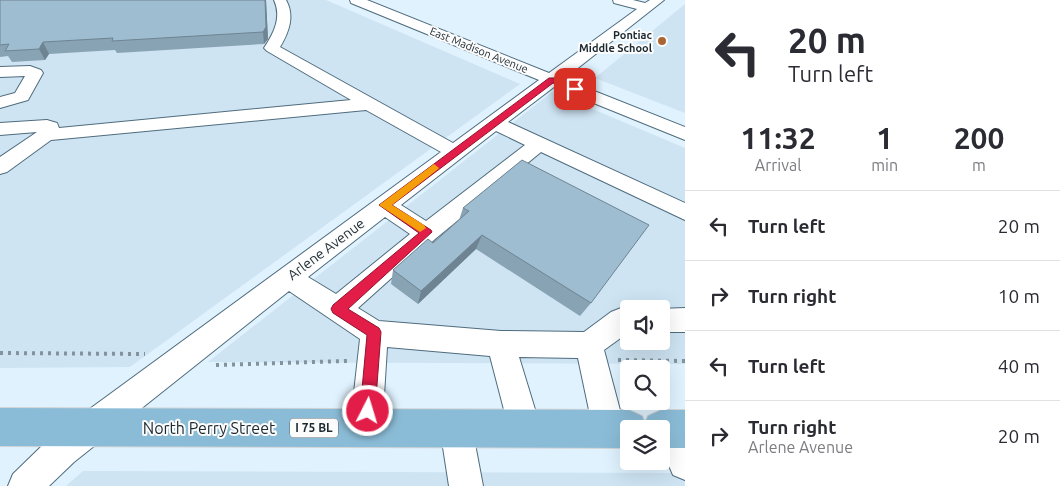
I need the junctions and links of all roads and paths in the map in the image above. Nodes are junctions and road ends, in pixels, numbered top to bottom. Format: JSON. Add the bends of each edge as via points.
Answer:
{"nodes":[{"id":1,"x":280,"y":0,"type":"edge"},
{"id":2,"x":356,"y":0,"type":"edge"},
{"id":3,"x":619,"y":0,"type":"edge"},
{"id":4,"x":652,"y":4,"type":"edge"},
{"id":5,"x":0,"y":72,"type":"edge"},
{"id":6,"x":552,"y":79,"type":"junction"},
{"id":7,"x":369,"y":104,"type":"junction"},
{"id":8,"x":1,"y":105,"type":"edge"},
{"id":9,"x":494,"y":122,"type":"junction"},
{"id":10,"x":0,"y":129,"type":"edge"},
{"id":11,"x":685,"y":134,"type":"edge"},
{"id":12,"x":46,"y":135,"type":"junction"},
{"id":13,"x":539,"y":144,"type":"junction"},
{"id":14,"x":455,"y":152,"type":"junction"},
{"id":15,"x":0,"y":167,"type":"edge"},
{"id":16,"x":384,"y":205,"type":"junction"},
{"id":17,"x":685,"y":212,"type":"edge"},
{"id":18,"x":427,"y":232,"type":"junction"},
{"id":19,"x":288,"y":277,"type":"junction"},
{"id":20,"x":338,"y":309,"type":"junction"},
{"id":21,"x":620,"y":320,"type":"edge"},
{"id":22,"x":670,"y":320,"type":"edge"},
{"id":23,"x":685,"y":320,"type":"edge"},
{"id":24,"x":374,"y":332,"type":"junction"},
{"id":25,"x":501,"y":344,"type":"junction"},
{"id":26,"x":589,"y":345,"type":"junction"},
{"id":27,"x":0,"y":353,"type":"edge"},
{"id":28,"x":138,"y":353,"type":"dead end"},
{"id":29,"x":0,"y":427,"type":"edge"},
{"id":30,"x":91,"y":427,"type":"junction"},
{"id":31,"x":366,"y":428,"type":"junction"},
{"id":32,"x":456,"y":428,"type":"junction"},
{"id":33,"x":525,"y":429,"type":"junction"},
{"id":34,"x":619,"y":429,"type":"edge"},
{"id":35,"x":672,"y":429,"type":"edge"},
{"id":36,"x":685,"y":463,"type":"edge"},
{"id":37,"x":25,"y":486,"type":"edge"},
{"id":38,"x":466,"y":486,"type":"edge"}],
"edges":[{"from":1,"to":7,"type":"street","via":[[284,27],[272,48]]},
{"from":2,"to":6,"type":"street","name":"East Madison Avenue"},
{"from":3,"to":4,"type":"street"},
{"from":4,"to":6,"type":"street","name":"Arlene Avenue"},
{"from":5,"to":8,"type":"street","via":[[35,73],[22,96]]},
{"from":6,"to":9,"type":"street","name":"Arlene Avenue"},
{"from":6,"to":11,"type":"street","name":"East Madison Avenue"},
{"from":7,"to":12,"type":"street"},
{"from":7,"to":14,"type":"street"},
{"from":9,"to":13,"type":"street"},
{"from":9,"to":14,"type":"street","name":"Arlene Avenue"},
{"from":10,"to":12,"type":"street","via":[[47,126],[50,127]]},
{"from":12,"to":15,"type":"street"},
{"from":13,"to":17,"type":"street"},
{"from":13,"to":18,"type":"street"},
{"from":14,"to":16,"type":"street","name":"Arlene Avenue"},
{"from":16,"to":18,"type":"street"},
{"from":16,"to":19,"type":"street","name":"Arlene Avenue"},
{"from":18,"to":20,"type":"street"},
{"from":19,"to":20,"type":"street"},
{"from":19,"to":30,"type":"street","name":"Arlene Avenue"},
{"from":20,"to":24,"type":"street"},
{"from":21,"to":26,"type":"street"},
{"from":22,"to":23,"type":"street"},
{"from":24,"to":25,"type":"street"},
{"from":24,"to":31,"type":"street"},
{"from":25,"to":26,"type":"street"},
{"from":25,"to":33,"type":"street"},
{"from":26,"to":34,"type":"street"},
{"from":27,"to":28,"type":"path"},
{"from":29,"to":30,"type":"main road","name":"North Perry Street","number":"I 75 BL"},
{"from":30,"to":31,"type":"main road","name":"North Perry Street","number":"I 75 BL"},
{"from":30,"to":37,"type":"street","name":"Arlene Avenue"},
{"from":31,"to":32,"type":"main road","name":"North Perry Street","number":"I 75 BL"},
{"from":32,"to":33,"type":"main road","name":"North Perry Street","number":"I 75 BL"},
{"from":32,"to":38,"type":"street"},
{"from":33,"to":34,"type":"main road","name":"North Perry Street","number":"I 75 BL"},
{"from":35,"to":36,"type":"street"}]}
